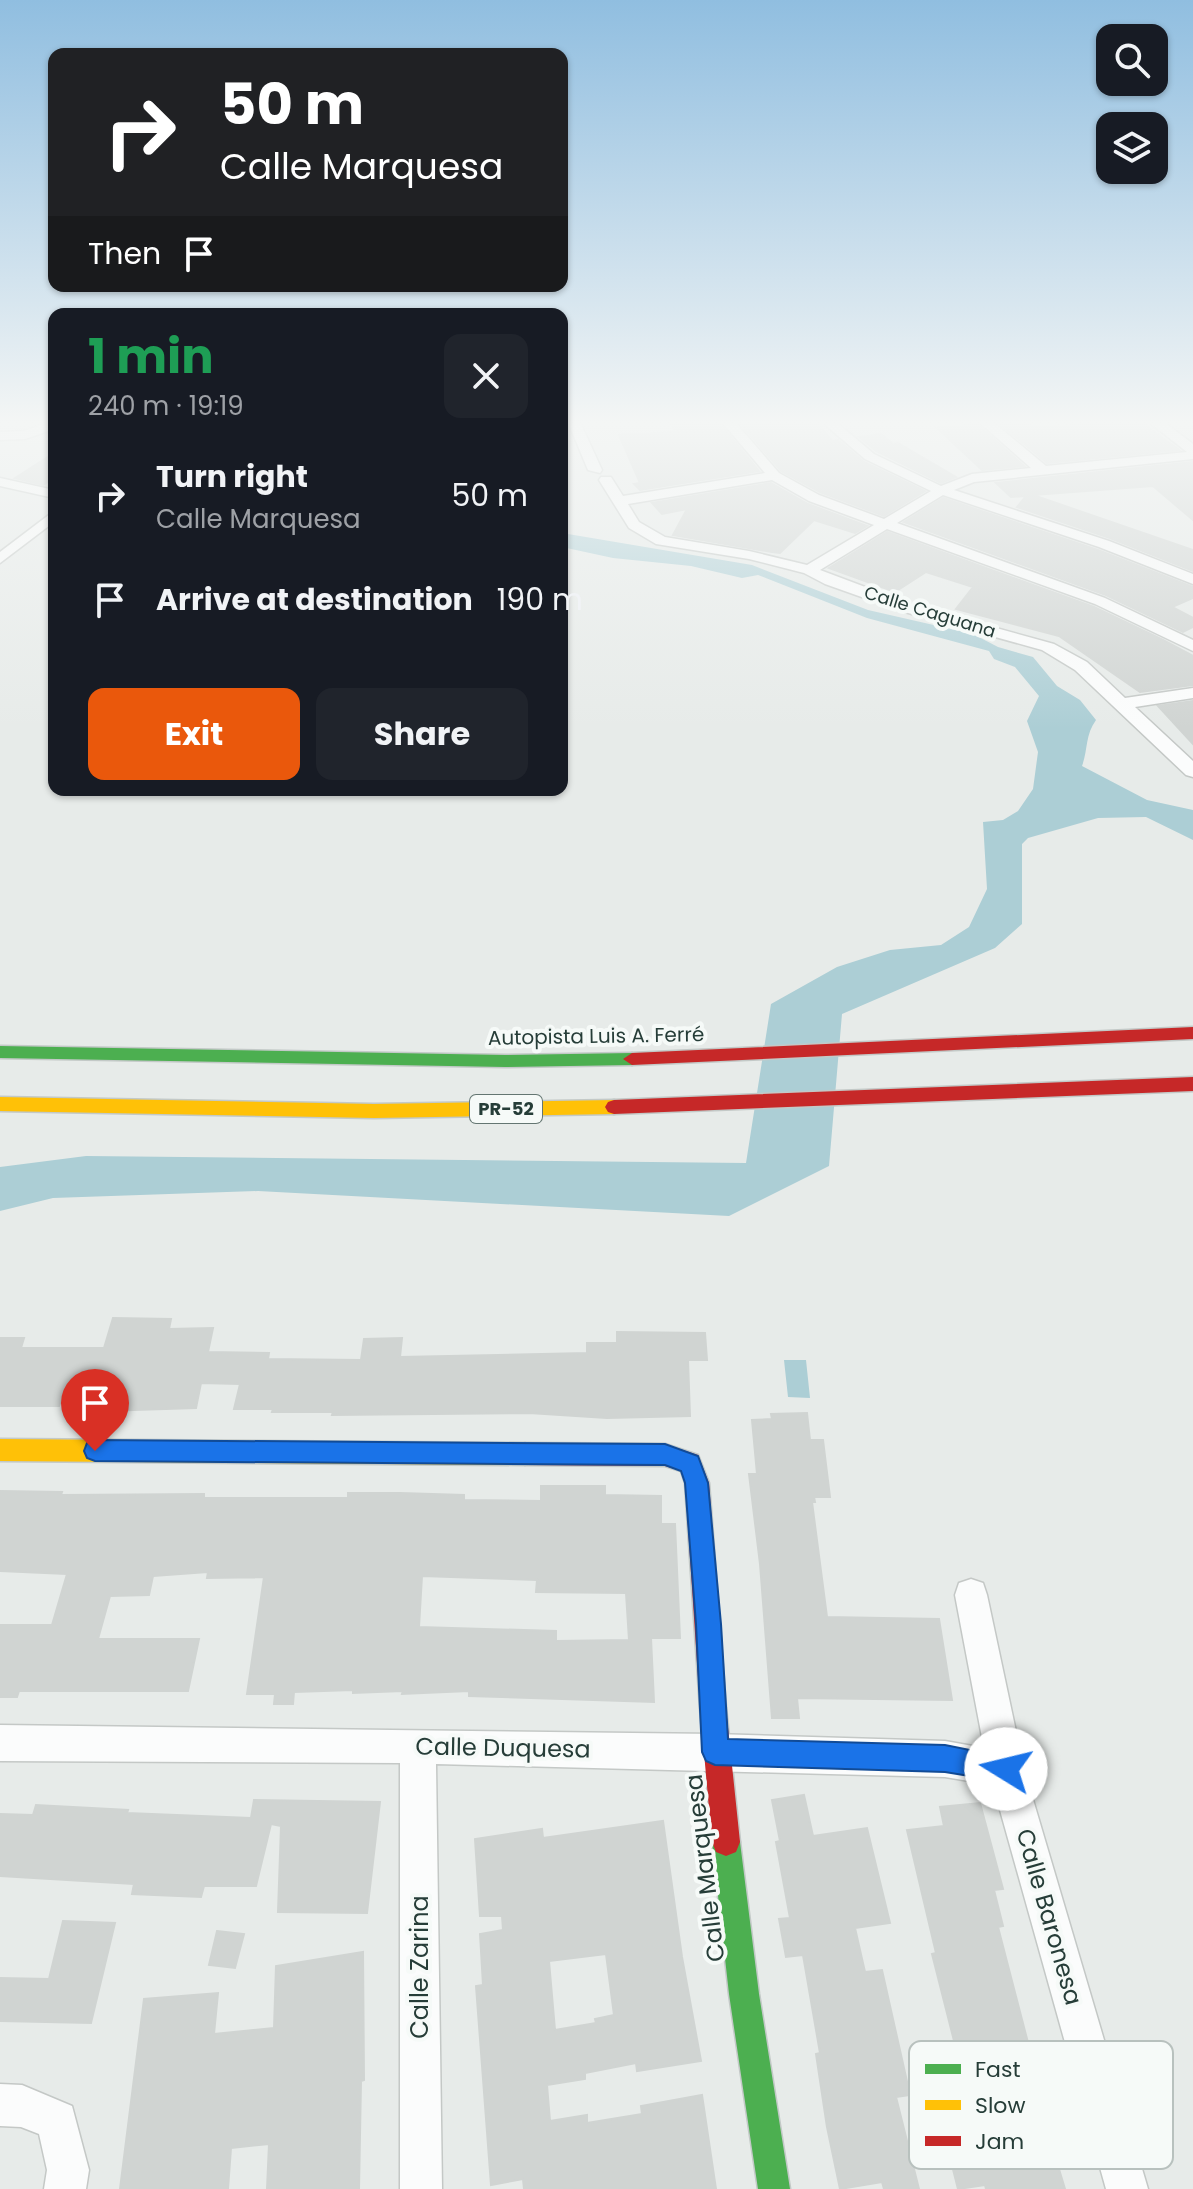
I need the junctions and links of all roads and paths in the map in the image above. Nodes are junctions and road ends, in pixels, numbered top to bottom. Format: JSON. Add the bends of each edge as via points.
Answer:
{"nodes":[{"id":1,"x":43,"y":524,"type":"edge"},
{"id":2,"x":633,"y":524,"type":"edge"},
{"id":3,"x":885,"y":524,"type":"edge"},
{"id":4,"x":890,"y":524,"type":"edge"},
{"id":5,"x":1045,"y":524,"type":"edge"},
{"id":6,"x":0,"y":559,"type":"edge"},
{"id":7,"x":809,"y":570,"type":"junction"},
{"id":8,"x":1193,"y":579,"type":"edge"},
{"id":9,"x":1193,"y":646,"type":"edge"},
{"id":10,"x":1193,"y":693,"type":"edge"},
{"id":11,"x":1121,"y":704,"type":"junction"},
{"id":12,"x":1193,"y":771,"type":"edge"},
{"id":13,"x":1193,"y":1033,"type":"edge"},
{"id":14,"x":0,"y":1052,"type":"edge"},
{"id":15,"x":1193,"y":1084,"type":"edge"},
{"id":16,"x":0,"y":1104,"type":"edge"},
{"id":17,"x":0,"y":1450,"type":"edge"},
{"id":18,"x":971,"y":1595,"type":"dead end"},
{"id":19,"x":0,"y":1743,"type":"edge"},
{"id":20,"x":418,"y":1746,"type":"junction"},
{"id":21,"x":715,"y":1752,"type":"junction"},
{"id":22,"x":1006,"y":1769,"type":"junction"},
{"id":23,"x":1084,"y":2041,"type":"edge"},
{"id":24,"x":0,"y":2105,"type":"edge"},
{"id":25,"x":1121,"y":2169,"type":"edge"},
{"id":26,"x":65,"y":2189,"type":"edge"},
{"id":27,"x":421,"y":2189,"type":"edge"},
{"id":28,"x":774,"y":2189,"type":"edge"},
{"id":29,"x":1127,"y":2189,"type":"edge"}],
"edges":[{"from":1,"to":6,"type":"street"},
{"from":2,"to":7,"type":"street","name":"Calle Caguana","via":[[661,541]]},
{"from":3,"to":7,"type":"street"},
{"from":4,"to":9,"type":"street","via":[[1100,601]]},
{"from":5,"to":8,"type":"street"},
{"from":7,"to":11,"type":"street","name":"Calle Caguana","via":[[907,608],[1048,647],[1081,666]]},
{"from":10,"to":11,"type":"street"},
{"from":11,"to":12,"type":"street","name":"Calle Caguana"},
{"from":13,"to":14,"type":"main road","name":"Autopista Luis A. Ferré","via":[[505,1061]]},
{"from":15,"to":16,"type":"main road","number":"PR-52","via":[[680,1106],[374,1111]]},
{"from":17,"to":21,"type":"main road","name":"Calle Marquesa","via":[[665,1455],[690,1463],[697,1483]]},
{"from":18,"to":22,"type":"street","name":"Calle Baronesa"},
{"from":19,"to":20,"type":"street","name":"Calle Duquesa"},
{"from":20,"to":21,"type":"street","name":"Calle Duquesa"},
{"from":20,"to":27,"type":"street","name":"Calle Zarina"},
{"from":21,"to":22,"type":"street","name":"Calle Duquesa","via":[[945,1759]]},
{"from":21,"to":28,"type":"main road","name":"Calle Marquesa"},
{"from":22,"to":23,"type":"street","name":"Calle Baronesa"},
{"from":24,"to":26,"type":"street","via":[[22,2106],[57,2121],[68,2170]]},
{"from":25,"to":29,"type":"street","name":"Calle Baronesa"}]}
